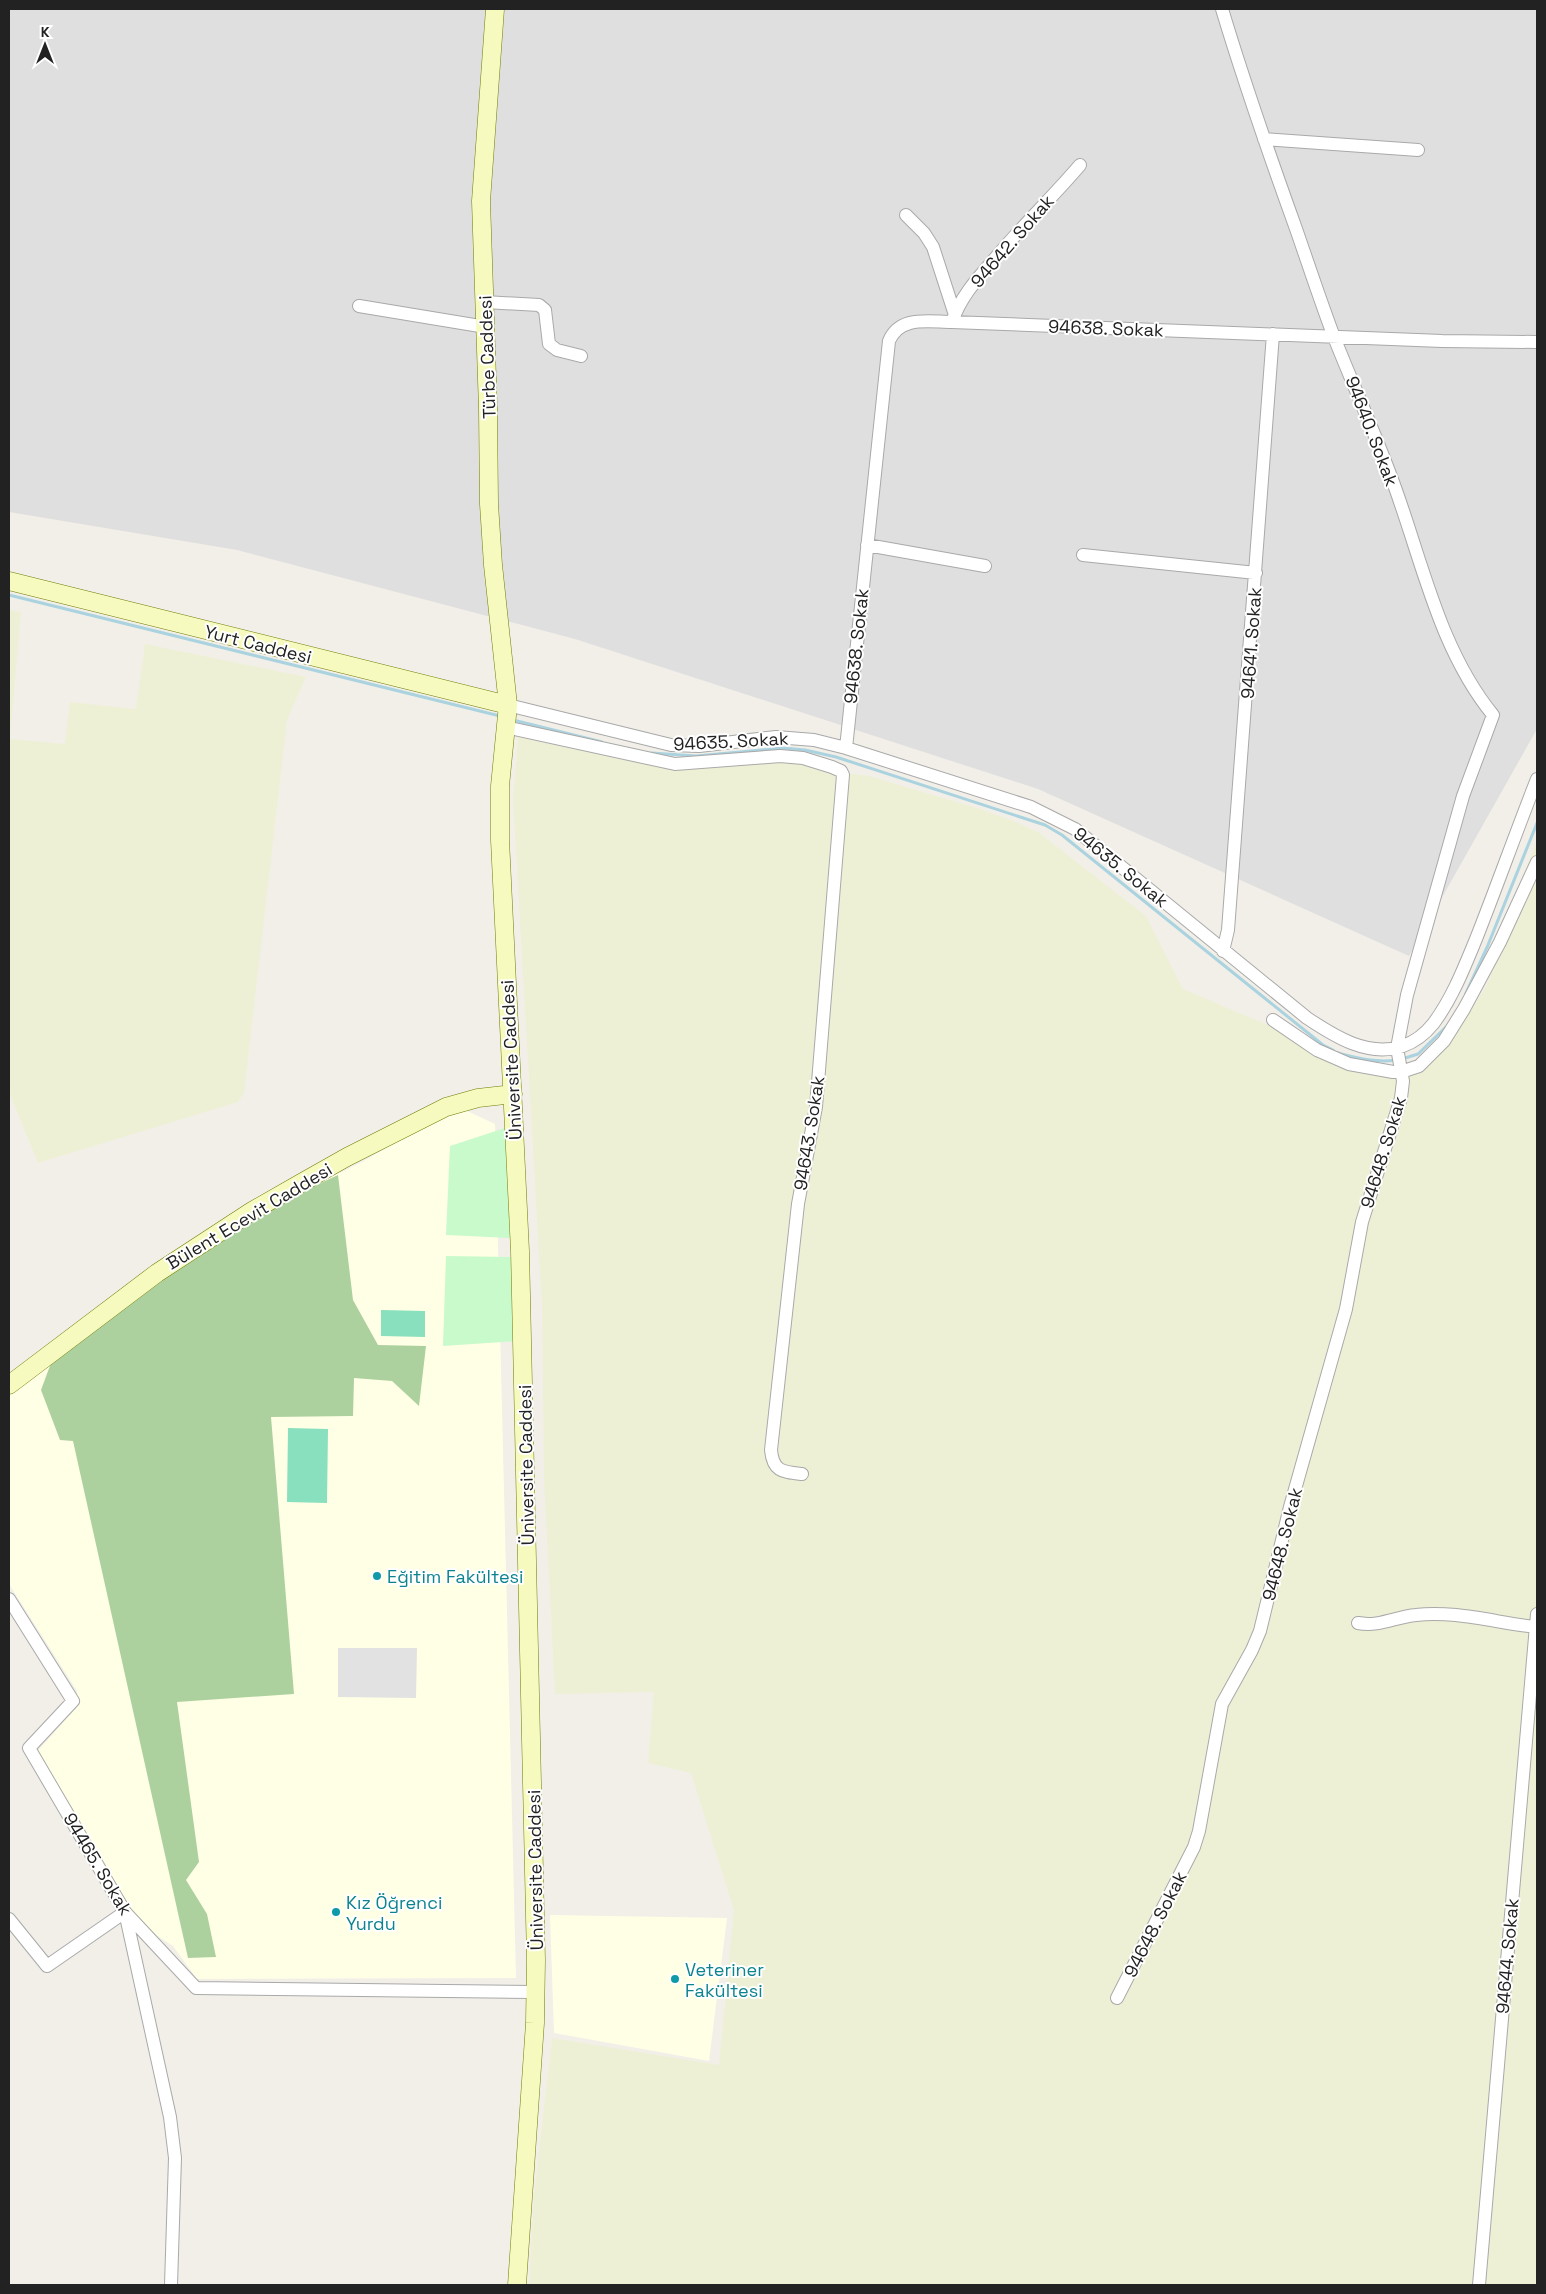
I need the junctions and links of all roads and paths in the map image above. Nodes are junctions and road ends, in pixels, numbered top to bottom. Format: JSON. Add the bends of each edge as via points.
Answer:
{"nodes":[{"id":1,"x":495,"y":9,"type":"edge"},
{"id":2,"x":1222,"y":9,"type":"edge"},
{"id":3,"x":1264,"y":139,"type":"junction"},
{"id":4,"x":1418,"y":150,"type":"dead end"},
{"id":5,"x":1080,"y":165,"type":"dead end"},
{"id":6,"x":906,"y":215,"type":"dead end"},
{"id":7,"x":485,"y":302,"type":"junction"},
{"id":8,"x":359,"y":306,"type":"dead end"},
{"id":9,"x":953,"y":318,"type":"junction"},
{"id":10,"x":486,"y":327,"type":"junction"},
{"id":11,"x":1273,"y":334,"type":"junction"},
{"id":12,"x":1334,"y":336,"type":"junction"},
{"id":13,"x":1537,"y":342,"type":"edge"},
{"id":14,"x":581,"y":356,"type":"dead end"},
{"id":15,"x":867,"y":545,"type":"junction"},
{"id":16,"x":1083,"y":556,"type":"dead end"},
{"id":17,"x":985,"y":566,"type":"dead end"},
{"id":18,"x":1256,"y":573,"type":"junction"},
{"id":19,"x":9,"y":581,"type":"edge"},
{"id":20,"x":508,"y":705,"type":"junction"},
{"id":21,"x":504,"y":727,"type":"junction"},
{"id":22,"x":846,"y":748,"type":"junction"},
{"id":23,"x":840,"y":770,"type":"joint"},
{"id":24,"x":1537,"y":779,"type":"edge"},
{"id":25,"x":1537,"y":862,"type":"edge"},
{"id":26,"x":1223,"y":951,"type":"junction"},
{"id":27,"x":1273,"y":1020,"type":"dead end"},
{"id":28,"x":1397,"y":1048,"type":"junction"},
{"id":29,"x":1402,"y":1072,"type":"junction"},
{"id":30,"x":513,"y":1094,"type":"junction"},
{"id":31,"x":9,"y":1385,"type":"edge"},
{"id":32,"x":802,"y":1474,"type":"dead end"},
{"id":33,"x":9,"y":1598,"type":"edge"},
{"id":34,"x":1537,"y":1614,"type":"edge"},
{"id":35,"x":1358,"y":1623,"type":"dead end"},
{"id":36,"x":1536,"y":1627,"type":"junction"},
{"id":37,"x":125,"y":1912,"type":"junction"},
{"id":38,"x":9,"y":1919,"type":"edge"},
{"id":39,"x":536,"y":1992,"type":"junction"},
{"id":40,"x":1117,"y":1998,"type":"dead end"},
{"id":41,"x":171,"y":2285,"type":"edge"},
{"id":42,"x":517,"y":2285,"type":"edge"},
{"id":43,"x":1479,"y":2285,"type":"edge"}],
"edges":[{"from":1,"to":7,"type":"street","name":"Türbe Caddesi","via":[[481,183]]},
{"from":2,"to":3,"type":"street","name":"94640. Sokak"},
{"from":3,"to":4,"type":"street"},
{"from":3,"to":12,"type":"street","name":"94640. Sokak"},
{"from":5,"to":9,"type":"street","name":"94642. Sokak","via":[[980,276],[960,302]]},
{"from":6,"to":9,"type":"street","via":[[929,240]]},
{"from":7,"to":10,"type":"street","name":"Türbe Caddesi"},
{"from":7,"to":14,"type":"street","via":[[539,305],[545,310],[549,344],[557,350]]},
{"from":8,"to":10,"type":"street"},
{"from":9,"to":11,"type":"street","name":"94638. Sokak"},
{"from":9,"to":15,"type":"street","name":"94638. Sokak","via":[[906,323],[897,328],[889,341]]},
{"from":10,"to":20,"type":"street","name":"Türbe Caddesi","via":[[491,539]]},
{"from":11,"to":12,"type":"street","name":"94638. Sokak"},
{"from":11,"to":18,"type":"street","name":"94641. Sokak"},
{"from":12,"to":13,"type":"street","name":"94638. Sokak"},
{"from":12,"to":28,"type":"street","name":"94640. Sokak","via":[[1387,468],[1430,593],[1477,696],[1493,715],[1462,796],[1407,995]]},
{"from":15,"to":17,"type":"street"},
{"from":15,"to":22,"type":"street","name":"94638. Sokak"},
{"from":16,"to":18,"type":"street"},
{"from":18,"to":26,"type":"street","name":"94641. Sokak","via":[[1228,930]]},
{"from":19,"to":20,"type":"street","name":"Yurt Caddesi"},
{"from":20,"to":21,"type":"street","name":"Üniversite Caddesi"},
{"from":20,"to":22,"type":"street","name":"94635. Sokak","via":[[670,745],[699,746],[776,737],[814,740]]},
{"from":21,"to":23,"type":"street","name":"94635. Sokak","via":[[675,764],[780,756],[816,760]]},
{"from":21,"to":30,"type":"street","name":"Üniversite Caddesi","via":[[500,840]]},
{"from":22,"to":26,"type":"street","name":"94635. Sokak","via":[[1031,807],[1061,821],[1098,847]]},
{"from":23,"to":32,"type":"street","name":"94643. Sokak","via":[[843,775],[821,1064],[798,1204],[771,1450],[777,1468]]},
{"from":24,"to":28,"type":"street","via":[[1498,886],[1445,1005],[1426,1032]]},
{"from":25,"to":29,"type":"street","via":[[1486,968],[1450,1033],[1426,1061]]},
{"from":26,"to":28,"type":"street","name":"94635. Sokak","via":[[1330,1033],[1363,1046]]},
{"from":27,"to":29,"type":"street","via":[[1338,1060],[1368,1069]]},
{"from":28,"to":29,"type":"street","name":"94648. Sokak"},
{"from":29,"to":40,"type":"street","name":"94648. Sokak","via":[[1401,1098],[1362,1222],[1346,1308],[1290,1507],[1260,1630],[1222,1704],[1199,1831],[1185,1868]]},
{"from":30,"to":31,"type":"street","name":"Bülent Ecevit Caddesi","via":[[446,1106],[347,1156],[252,1211],[157,1273]]},
{"from":30,"to":39,"type":"street","name":"Üniversite Caddesi","via":[[520,1251]]},
{"from":33,"to":37,"type":"street","name":"94465. Sokak","via":[[72,1701],[29,1748]]},
{"from":34,"to":36,"type":"street","name":"94644. Sokak"},
{"from":35,"to":36,"type":"street","via":[[1381,1624],[1416,1615],[1445,1615]]},
{"from":36,"to":43,"type":"street","name":"94644. Sokak"},
{"from":37,"to":38,"type":"street","via":[[47,1966]]},
{"from":37,"to":39,"type":"street","name":"94465. Sokak","via":[[196,1988]]},
{"from":37,"to":41,"type":"street","via":[[170,2117],[175,2158]]},
{"from":39,"to":42,"type":"street","name":"Üniversite Caddesi"}]}
